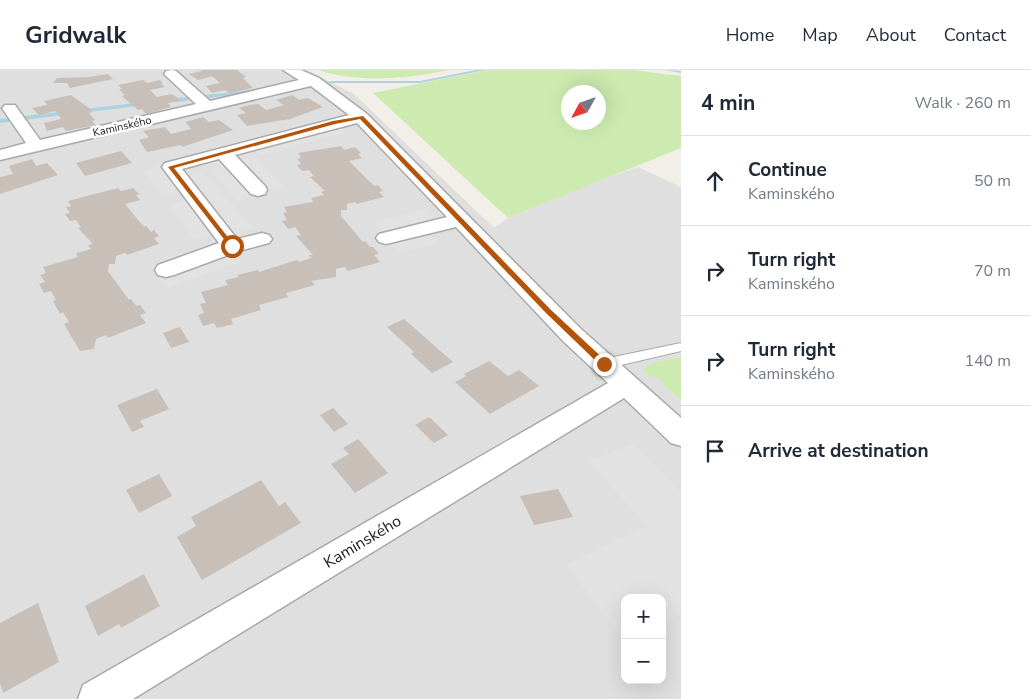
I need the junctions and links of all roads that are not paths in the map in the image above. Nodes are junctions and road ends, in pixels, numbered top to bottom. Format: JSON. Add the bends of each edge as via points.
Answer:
{"nodes":[{"id":1,"x":290,"y":70,"type":"edge"},
{"id":2,"x":171,"y":74,"type":"dead end"},
{"id":3,"x":314,"y":81,"type":"junction"},
{"id":4,"x":207,"y":106,"type":"junction"},
{"id":5,"x":10,"y":108,"type":"dead end"},
{"id":6,"x":361,"y":117,"type":"junction"},
{"id":7,"x":36,"y":146,"type":"junction"},
{"id":8,"x":223,"y":153,"type":"junction"},
{"id":9,"x":0,"y":155,"type":"edge"},
{"id":10,"x":258,"y":190,"type":"dead end"},
{"id":11,"x":462,"y":220,"type":"junction"},
{"id":12,"x":386,"y":238,"type":"dead end"},
{"id":13,"x":262,"y":239,"type":"dead end"},
{"id":14,"x":232,"y":246,"type":"junction"},
{"id":15,"x":166,"y":270,"type":"dead end"},
{"id":16,"x":681,"y":347,"type":"edge"},
{"id":17,"x":615,"y":374,"type":"junction"},
{"id":18,"x":681,"y":435,"type":"edge"},
{"id":19,"x":97,"y":699,"type":"edge"}],
"edges":[{"from":1,"to":3,"type":"street"},
{"from":2,"to":4,"type":"street"},
{"from":3,"to":4,"type":"street","name":"Kaminského"},
{"from":3,"to":6,"type":"street"},
{"from":4,"to":7,"type":"street","name":"Kaminského"},
{"from":5,"to":7,"type":"street"},
{"from":6,"to":8,"type":"street"},
{"from":6,"to":11,"type":"street"},
{"from":7,"to":9,"type":"street","name":"Kaminského"},
{"from":8,"to":10,"type":"street"},
{"from":8,"to":14,"type":"street","via":[[170,167]]},
{"from":11,"to":12,"type":"street"},
{"from":11,"to":17,"type":"street","via":[[572,335]]},
{"from":13,"to":14,"type":"street"},
{"from":14,"to":15,"type":"street"},
{"from":16,"to":17,"type":"lane"},
{"from":17,"to":18,"type":"street"},
{"from":17,"to":19,"type":"street","name":"Kaminského"}]}
